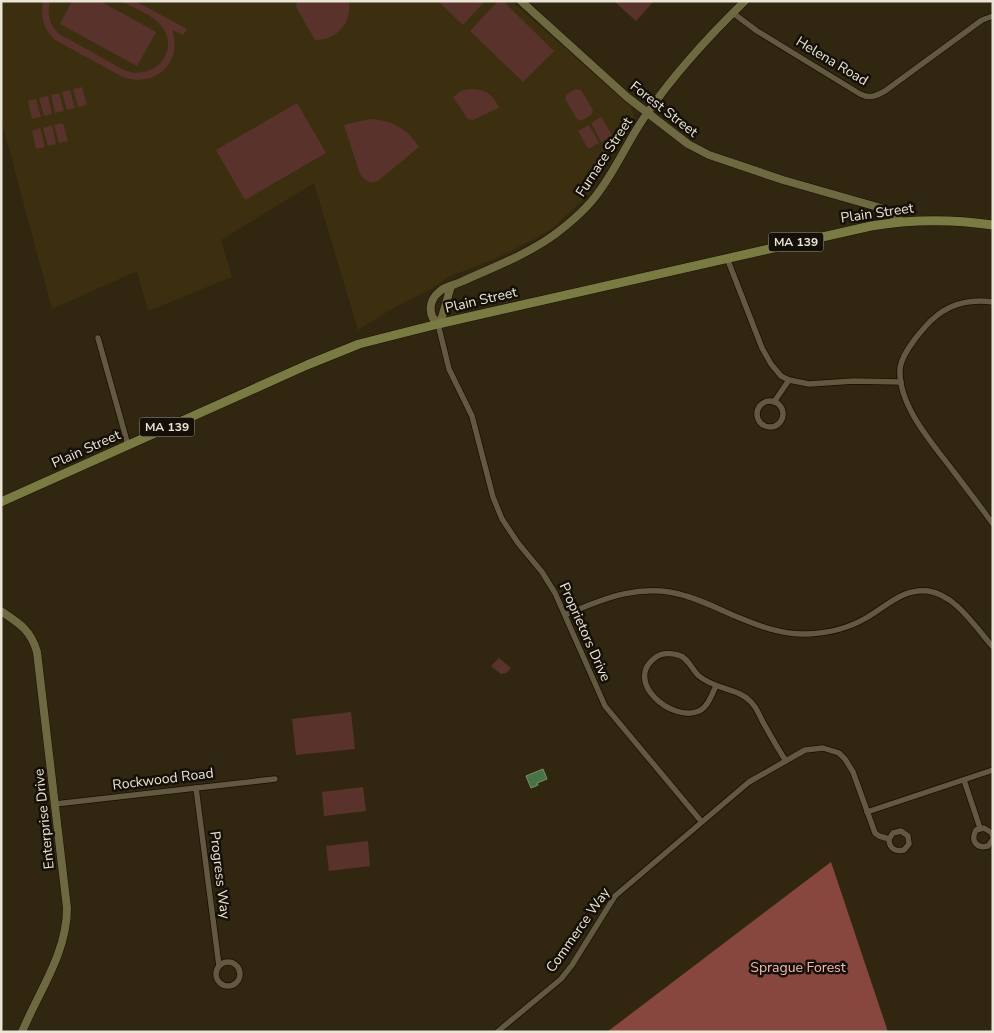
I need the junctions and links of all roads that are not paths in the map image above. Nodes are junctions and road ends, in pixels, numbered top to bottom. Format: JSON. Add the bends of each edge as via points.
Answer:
{"nodes":[{"id":1,"x":521,"y":1,"type":"edge"},
{"id":2,"x":745,"y":1,"type":"edge"},
{"id":3,"x":733,"y":13,"type":"junction"},
{"id":4,"x":993,"y":16,"type":"edge"},
{"id":5,"x":647,"y":113,"type":"junction"},
{"id":6,"x":902,"y":221,"type":"junction"},
{"id":7,"x":993,"y":225,"type":"edge"},
{"id":8,"x":727,"y":258,"type":"junction"},
{"id":9,"x":450,"y":286,"type":"junction"},
{"id":10,"x":993,"y":302,"type":"edge"},
{"id":11,"x":438,"y":324,"type":"junction"},
{"id":12,"x":98,"y":338,"type":"dead end"},
{"id":13,"x":789,"y":380,"type":"junction"},
{"id":14,"x":901,"y":382,"type":"junction"},
{"id":15,"x":774,"y":402,"type":"junction"},
{"id":16,"x":128,"y":445,"type":"junction"},
{"id":17,"x":1,"y":502,"type":"edge"},
{"id":18,"x":993,"y":524,"type":"edge"},
{"id":19,"x":1,"y":611,"type":"edge"},
{"id":20,"x":565,"y":615,"type":"junction"},
{"id":21,"x":993,"y":647,"type":"edge"},
{"id":22,"x":716,"y":686,"type":"junction"},
{"id":23,"x":786,"y":761,"type":"junction"},
{"id":24,"x":993,"y":770,"type":"edge"},
{"id":25,"x":275,"y":779,"type":"dead end"},
{"id":26,"x":964,"y":780,"type":"junction"},
{"id":27,"x":196,"y":788,"type":"junction"},
{"id":28,"x":55,"y":804,"type":"junction"},
{"id":29,"x":867,"y":812,"type":"junction"},
{"id":30,"x":701,"y":821,"type":"junction"},
{"id":31,"x":980,"y":828,"type":"junction"},
{"id":32,"x":993,"y":838,"type":"edge"},
{"id":33,"x":889,"y":839,"type":"dead end"},
{"id":34,"x":219,"y":966,"type":"junction"},
{"id":35,"x":22,"y":1032,"type":"edge"},
{"id":36,"x":496,"y":1032,"type":"edge"}],
"edges":[{"from":1,"to":5,"type":"street","name":"Forest Street"},
{"from":2,"to":3,"type":"street","name":"Furnace Street"},
{"from":3,"to":4,"type":"street","name":"Helena Road","via":[[860,94],[872,97],[885,92],[982,20]]},
{"from":3,"to":5,"type":"street","name":"Furnace Street"},
{"from":5,"to":6,"type":"street","name":"Forest Street","via":[[682,140],[709,155],[881,208]]},
{"from":5,"to":9,"type":"street","name":"Furnace Street","via":[[602,188],[575,218],[522,255]]},
{"from":6,"to":7,"type":"main road","name":"Plain Street","number":"MA 139"},
{"from":6,"to":8,"type":"main road","name":"Plain Street","number":"MA 139","via":[[852,229]]},
{"from":8,"to":11,"type":"main road","name":"Plain Street","number":"MA 139"},
{"from":8,"to":13,"type":"street","via":[[766,357],[775,370]]},
{"from":9,"to":11,"type":"street"},
{"from":9,"to":11,"type":"street","name":"Furnace Street","via":[[440,290],[432,300],[431,317]]},
{"from":10,"to":14,"type":"street","via":[[960,303],[932,320],[904,356]]},
{"from":11,"to":16,"type":"main road","name":"Plain Street","number":"MA 139","via":[[338,352]]},
{"from":11,"to":20,"type":"street","name":"Proprietors Drive","via":[[449,369],[472,416],[498,510],[508,530],[549,583]]},
{"from":12,"to":16,"type":"street"},
{"from":13,"to":14,"type":"street","via":[[809,384]]},
{"from":13,"to":15,"type":"street"},
{"from":14,"to":18,"type":"street","via":[[912,414]]},
{"from":15,"to":15,"type":"street","via":[[783,411],[780,423],[772,427],[764,425],[758,411],[766,402]]},
{"from":16,"to":17,"type":"main road","name":"Plain Street","number":"MA 139"},
{"from":19,"to":28,"type":"street","name":"Enterprise Drive","via":[[27,630],[37,652]]},
{"from":20,"to":21,"type":"street","via":[[617,595],[646,590],[686,596],[775,631],[819,634],[854,624],[909,592],[929,591],[955,604]]},
{"from":20,"to":30,"type":"street","name":"Proprietors Drive","via":[[606,706]]},
{"from":22,"to":22,"type":"street","via":[[700,710],[681,712],[651,695],[645,678],[647,667],[665,654],[679,655],[699,676]]},
{"from":22,"to":23,"type":"street","via":[[750,701]]},
{"from":23,"to":29,"type":"street","name":"Commerce Way","via":[[813,748],[839,754],[853,772]]},
{"from":23,"to":30,"type":"street","name":"Commerce Way","via":[[749,782]]},
{"from":24,"to":26,"type":"street"},
{"from":25,"to":27,"type":"street","name":"Rockwood Road"},
{"from":26,"to":29,"type":"street"},
{"from":26,"to":31,"type":"street"},
{"from":27,"to":28,"type":"street","name":"Rockwood Road"},
{"from":27,"to":34,"type":"street","name":"Progress Way"},
{"from":28,"to":35,"type":"street","name":"Enterprise Drive","via":[[66,899],[66,929],[58,955]]},
{"from":29,"to":33,"type":"street","name":"Commerce Way","via":[[875,833]]},
{"from":30,"to":36,"type":"street","name":"Commerce Way","via":[[615,896],[561,978]]},
{"from":31,"to":32,"type":"street","via":[[988,829]]},
{"from":31,"to":32,"type":"street","via":[[973,835],[977,845],[982,848],[988,846]]},
{"from":34,"to":34,"type":"street","name":"Progress Way","via":[[229,962],[236,965],[240,975],[237,982],[229,986],[221,984],[216,978]]}]}
